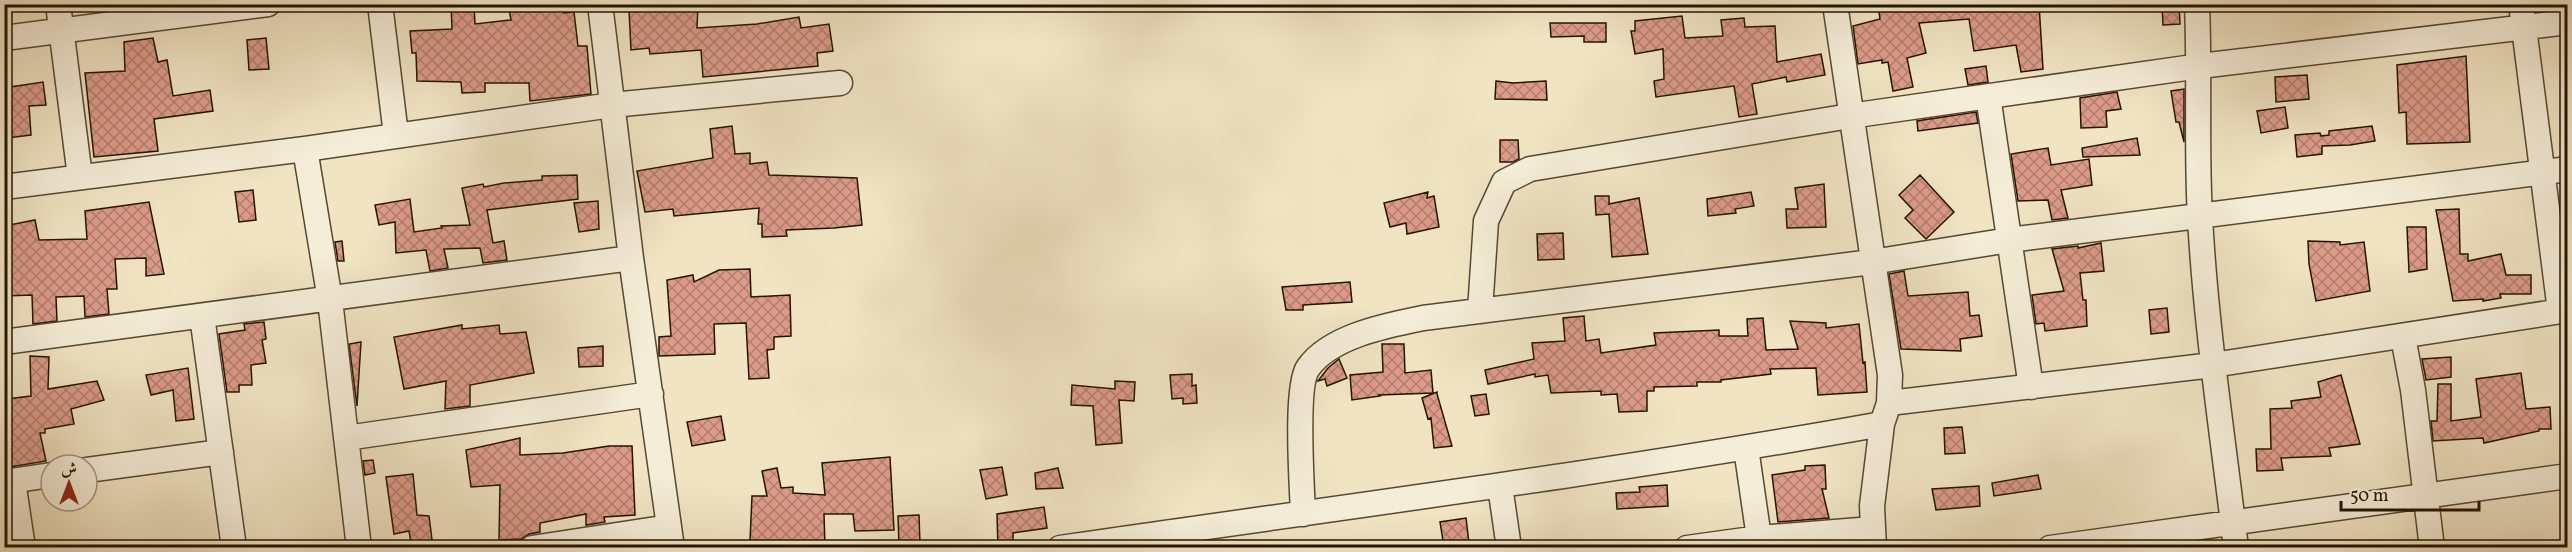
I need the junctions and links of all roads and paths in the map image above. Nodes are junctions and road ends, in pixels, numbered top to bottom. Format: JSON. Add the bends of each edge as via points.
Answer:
{"nodes":[{"id":1,"x":58,"y":4,"type":"edge"},
{"id":2,"x":268,"y":4,"type":"edge"},
{"id":3,"x":380,"y":4,"type":"edge"},
{"id":4,"x":600,"y":4,"type":"edge"},
{"id":5,"x":1835,"y":4,"type":"edge"},
{"id":6,"x":2197,"y":4,"type":"edge"},
{"id":7,"x":2522,"y":16,"type":"edge"},
{"id":8,"x":2568,"y":22,"type":"edge"},
{"id":9,"x":61,"y":29,"type":"junction"},
{"id":10,"x":4,"y":38,"type":"edge"},
{"id":11,"x":2200,"y":66,"type":"junction"},
{"id":12,"x":840,"y":83,"type":"dead end"},
{"id":13,"x":1988,"y":96,"type":"junction"},
{"id":14,"x":612,"y":105,"type":"junction"},
{"id":15,"x":1850,"y":116,"type":"junction"},
{"id":16,"x":396,"y":135,"type":"junction"},
{"id":17,"x":305,"y":149,"type":"junction"},
{"id":18,"x":2568,"y":169,"type":"edge"},
{"id":19,"x":2542,"y":173,"type":"junction"},
{"id":20,"x":80,"y":177,"type":"junction"},
{"id":21,"x":4,"y":187,"type":"edge"},
{"id":22,"x":2200,"y":217,"type":"junction"},
{"id":23,"x":2009,"y":240,"type":"junction"},
{"id":24,"x":631,"y":258,"type":"junction"},
{"id":25,"x":1872,"y":262,"type":"junction"},
{"id":26,"x":330,"y":300,"type":"junction"},
{"id":27,"x":1480,"y":311,"type":"junction"},
{"id":28,"x":2564,"y":311,"type":"edge"},
{"id":29,"x":202,"y":316,"type":"junction"},
{"id":30,"x":2403,"y":337,"type":"junction"},
{"id":31,"x":4,"y":342,"type":"edge"},
{"id":32,"x":2213,"y":365,"type":"junction"},
{"id":33,"x":2031,"y":387,"type":"junction"},
{"id":34,"x":651,"y":394,"type":"junction"},
{"id":35,"x":1885,"y":414,"type":"junction"},
{"id":36,"x":346,"y":438,"type":"junction"},
{"id":37,"x":1746,"y":448,"type":"junction"},
{"id":38,"x":221,"y":452,"type":"junction"},
{"id":39,"x":99,"y":468,"type":"edge"},
{"id":40,"x":2568,"y":476,"type":"edge"},
{"id":41,"x":39,"y":477,"type":"edge"},
{"id":42,"x":9,"y":481,"type":"edge"},
{"id":43,"x":1500,"y":486,"type":"junction"},
{"id":44,"x":2425,"y":495,"type":"junction"},
{"id":45,"x":1303,"y":514,"type":"junction"},
{"id":46,"x":2233,"y":520,"type":"junction"},
{"id":47,"x":670,"y":537,"type":"edge"},
{"id":48,"x":1759,"y":538,"type":"junction"},
{"id":49,"x":1873,"y":538,"type":"edge"},
{"id":50,"x":1161,"y":540,"type":"edge"},
{"id":51,"x":23,"y":548,"type":"edge"},
{"id":52,"x":234,"y":548,"type":"edge"},
{"id":53,"x":359,"y":548,"type":"edge"},
{"id":54,"x":532,"y":548,"type":"edge"},
{"id":55,"x":1060,"y":548,"type":"edge"},
{"id":56,"x":1509,"y":548,"type":"edge"},
{"id":57,"x":1687,"y":548,"type":"edge"},
{"id":58,"x":2050,"y":548,"type":"edge"},
{"id":59,"x":2236,"y":548,"type":"edge"},
{"id":60,"x":2432,"y":548,"type":"edge"}],
"edges":[{"from":1,"to":9,"type":"street"},
{"from":2,"to":9,"type":"street"},
{"from":3,"to":16,"type":"street"},
{"from":4,"to":14,"type":"street"},
{"from":5,"to":15,"type":"street"},
{"from":6,"to":11,"type":"street"},
{"from":7,"to":8,"type":"street"},
{"from":7,"to":11,"type":"street"},
{"from":7,"to":19,"type":"street"},
{"from":9,"to":10,"type":"street"},
{"from":9,"to":20,"type":"street"},
{"from":11,"to":13,"type":"street"},
{"from":11,"to":22,"type":"street"},
{"from":12,"to":14,"type":"street"},
{"from":13,"to":15,"type":"street"},
{"from":13,"to":23,"type":"street"},
{"from":14,"to":16,"type":"street"},
{"from":14,"to":24,"type":"street"},
{"from":15,"to":25,"type":"street"},
{"from":15,"to":27,"type":"street","via":[[1530,169],[1504,182],[1486,221]]},
{"from":16,"to":17,"type":"street"},
{"from":17,"to":20,"type":"street"},
{"from":17,"to":26,"type":"street"},
{"from":18,"to":19,"type":"street"},
{"from":19,"to":22,"type":"street"},
{"from":19,"to":28,"type":"street"},
{"from":20,"to":21,"type":"street"},
{"from":22,"to":23,"type":"street"},
{"from":22,"to":32,"type":"street"},
{"from":23,"to":25,"type":"street"},
{"from":23,"to":33,"type":"street"},
{"from":24,"to":26,"type":"street"},
{"from":24,"to":34,"type":"street"},
{"from":25,"to":27,"type":"street"},
{"from":25,"to":35,"type":"street","via":[[1890,375]]},
{"from":26,"to":29,"type":"street"},
{"from":26,"to":36,"type":"street"},
{"from":27,"to":45,"type":"street","via":[[1378,327],[1321,354],[1306,369],[1300,427]]},
{"from":28,"to":30,"type":"street"},
{"from":29,"to":31,"type":"street"},
{"from":29,"to":38,"type":"street"},
{"from":30,"to":32,"type":"street"},
{"from":30,"to":44,"type":"street"},
{"from":32,"to":33,"type":"street"},
{"from":32,"to":46,"type":"street"},
{"from":33,"to":35,"type":"street"},
{"from":34,"to":36,"type":"street"},
{"from":34,"to":47,"type":"street"},
{"from":35,"to":37,"type":"street"},
{"from":35,"to":49,"type":"street","via":[[1872,506]]},
{"from":36,"to":53,"type":"street"},
{"from":37,"to":43,"type":"street"},
{"from":37,"to":48,"type":"street"},
{"from":38,"to":39,"type":"street"},
{"from":38,"to":52,"type":"street"},
{"from":40,"to":44,"type":"street"},
{"from":41,"to":42,"type":"street"},
{"from":42,"to":51,"type":"street"},
{"from":43,"to":45,"type":"street"},
{"from":43,"to":56,"type":"street"},
{"from":44,"to":46,"type":"street"},
{"from":44,"to":60,"type":"street"},
{"from":45,"to":50,"type":"street"},
{"from":46,"to":58,"type":"street"},
{"from":46,"to":59,"type":"street"},
{"from":47,"to":54,"type":"street"},
{"from":48,"to":49,"type":"street"},
{"from":48,"to":57,"type":"street"},
{"from":50,"to":55,"type":"street"}]}
